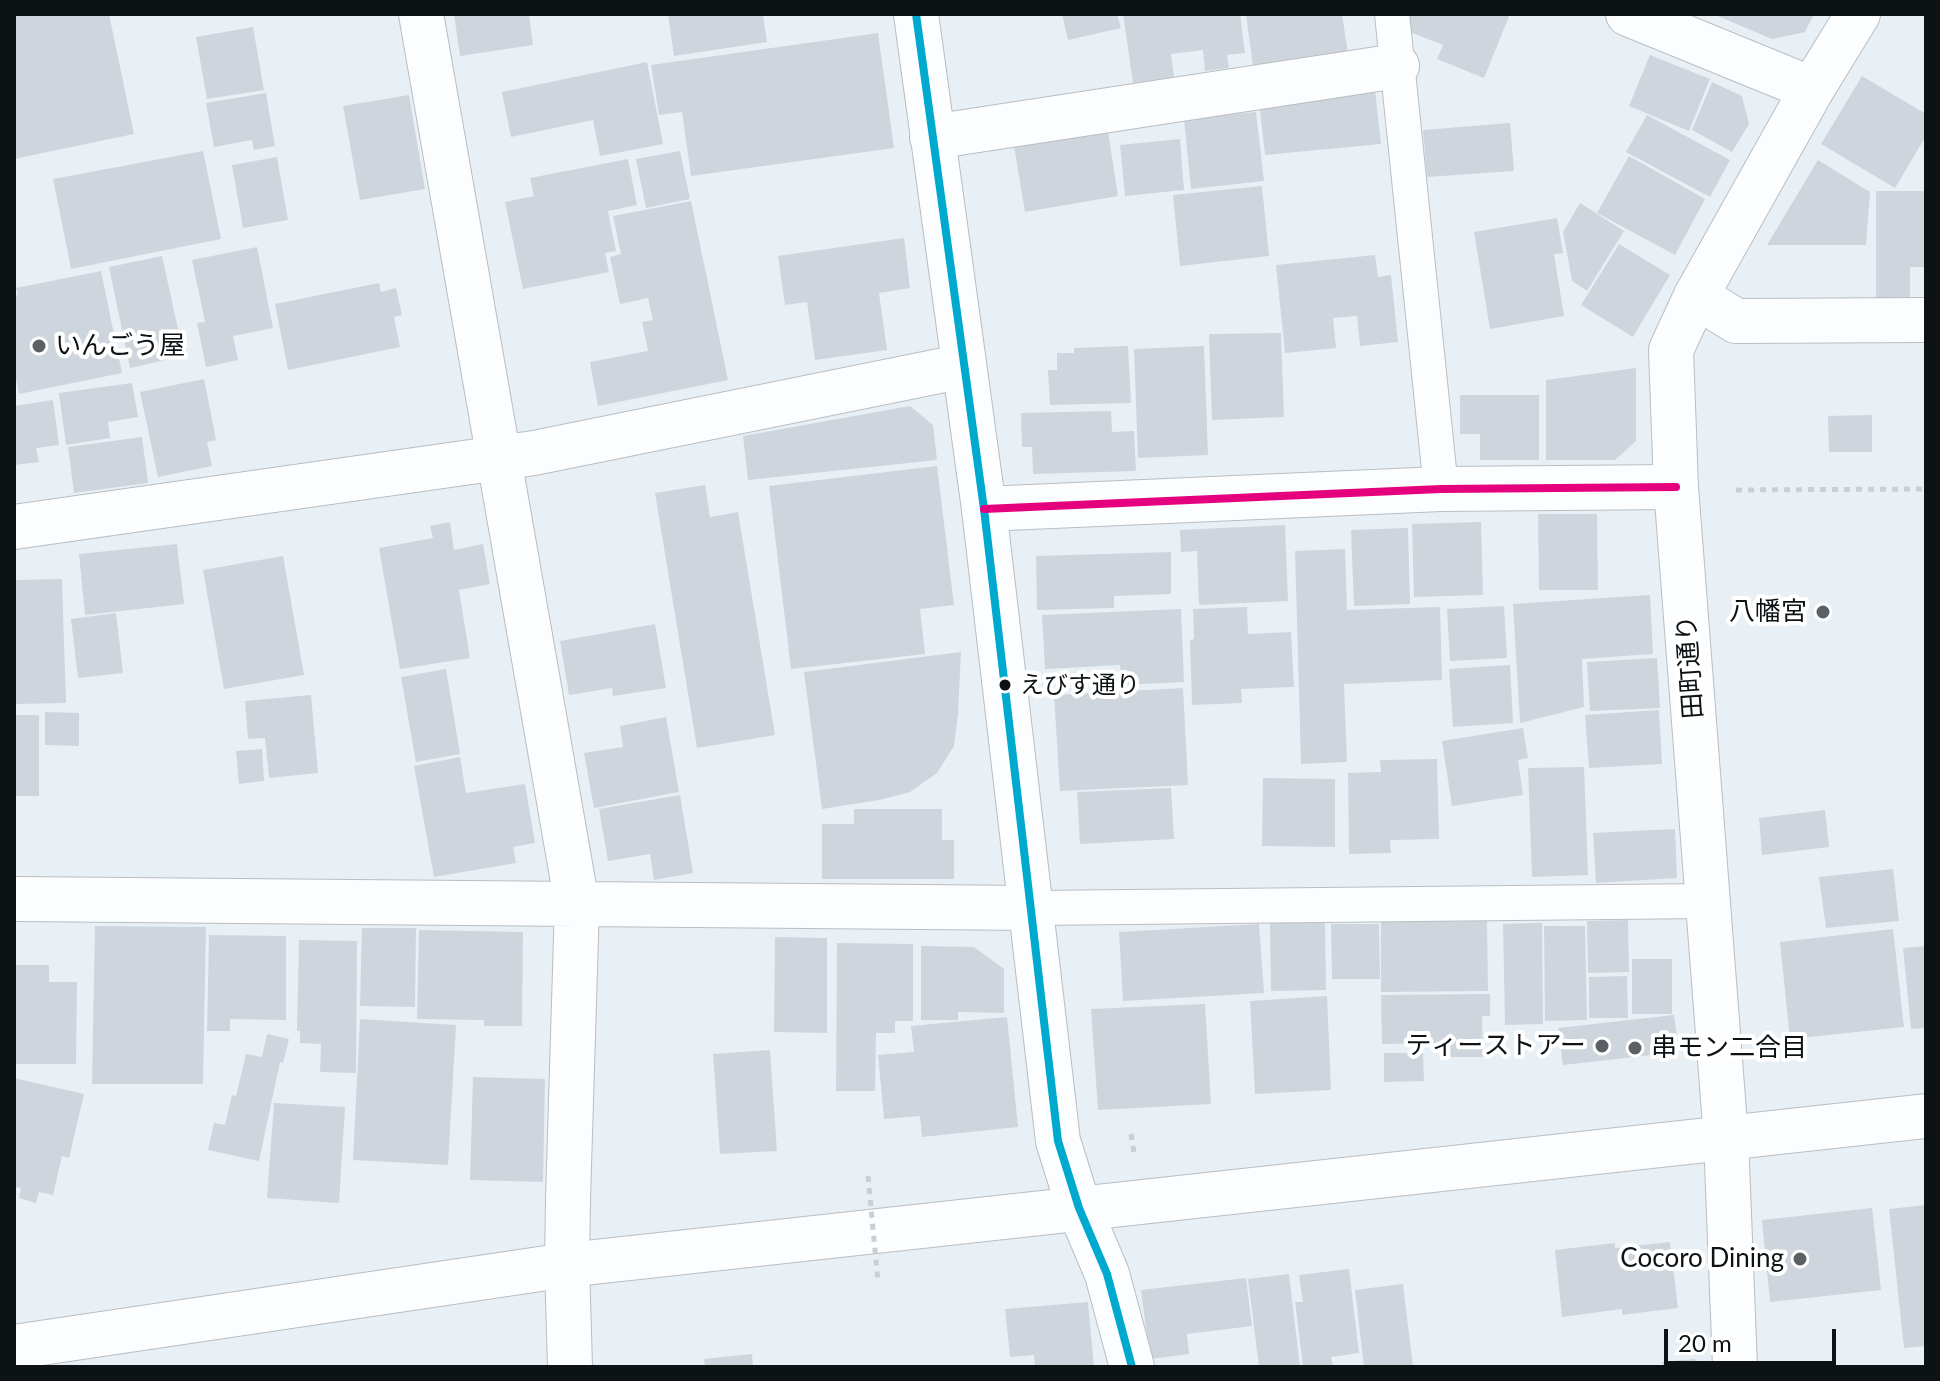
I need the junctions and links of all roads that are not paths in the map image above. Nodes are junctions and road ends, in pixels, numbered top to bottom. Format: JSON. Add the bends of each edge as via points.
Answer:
{"nodes":[{"id":1,"x":421,"y":14,"type":"edge"},
{"id":2,"x":916,"y":14,"type":"edge"},
{"id":3,"x":1392,"y":14,"type":"edge"},
{"id":4,"x":1628,"y":14,"type":"edge"},
{"id":5,"x":1858,"y":14,"type":"edge"},
{"id":6,"x":1397,"y":66,"type":"junction"},
{"id":7,"x":1812,"y":89,"type":"junction"},
{"id":8,"x":932,"y":137,"type":"junction"},
{"id":9,"x":1696,"y":296,"type":"junction"},
{"id":10,"x":1926,"y":320,"type":"edge"},
{"id":11,"x":964,"y":366,"type":"junction"},
{"id":12,"x":500,"y":459,"type":"junction"},
{"id":13,"x":1676,"y":487,"type":"junction"},
{"id":14,"x":1441,"y":489,"type":"junction"},
{"id":15,"x":984,"y":509,"type":"junction"},
{"id":16,"x":14,"y":527,"type":"edge"},
{"id":17,"x":14,"y":899,"type":"edge"},
{"id":18,"x":1707,"y":901,"type":"junction"},
{"id":19,"x":577,"y":904,"type":"junction"},
{"id":20,"x":1032,"y":908,"type":"junction"},
{"id":21,"x":1926,"y":1116,"type":"edge"},
{"id":22,"x":1726,"y":1138,"type":"junction"},
{"id":23,"x":1079,"y":1208,"type":"junction"},
{"id":24,"x":567,"y":1265,"type":"junction"},
{"id":25,"x":14,"y":1347,"type":"edge"},
{"id":26,"x":570,"y":1367,"type":"edge"},
{"id":27,"x":1132,"y":1367,"type":"edge"},
{"id":28,"x":1735,"y":1367,"type":"edge"}],
"edges":[{"from":1,"to":12,"type":"street"},
{"from":2,"to":8,"type":"street"},
{"from":3,"to":6,"type":"lane"},
{"from":4,"to":7,"type":"street"},
{"from":5,"to":7,"type":"street","name":"田町通り"},
{"from":6,"to":8,"type":"street"},
{"from":6,"to":14,"type":"lane"},
{"from":7,"to":9,"type":"street","name":"田町通り"},
{"from":8,"to":11,"type":"street"},
{"from":9,"to":10,"type":"street","via":[[1736,321]]},
{"from":9,"to":13,"type":"street","name":"田町通り","via":[[1671,350]]},
{"from":11,"to":12,"type":"street"},
{"from":11,"to":15,"type":"street"},
{"from":12,"to":16,"type":"street"},
{"from":12,"to":19,"type":"street"},
{"from":13,"to":14,"type":"street"},
{"from":13,"to":18,"type":"street","name":"田町通り"},
{"from":14,"to":15,"type":"street"},
{"from":15,"to":20,"type":"street"},
{"from":17,"to":19,"type":"street"},
{"from":18,"to":20,"type":"lane"},
{"from":18,"to":22,"type":"street","name":"田町通り"},
{"from":19,"to":20,"type":"street"},
{"from":19,"to":24,"type":"street"},
{"from":20,"to":23,"type":"street","via":[[1058,1141]]},
{"from":21,"to":22,"type":"street"},
{"from":22,"to":23,"type":"street"},
{"from":22,"to":28,"type":"street","name":"田町通り"},
{"from":23,"to":24,"type":"street"},
{"from":23,"to":27,"type":"street","via":[[1107,1274]]},
{"from":24,"to":25,"type":"street"},
{"from":24,"to":26,"type":"street"}]}
